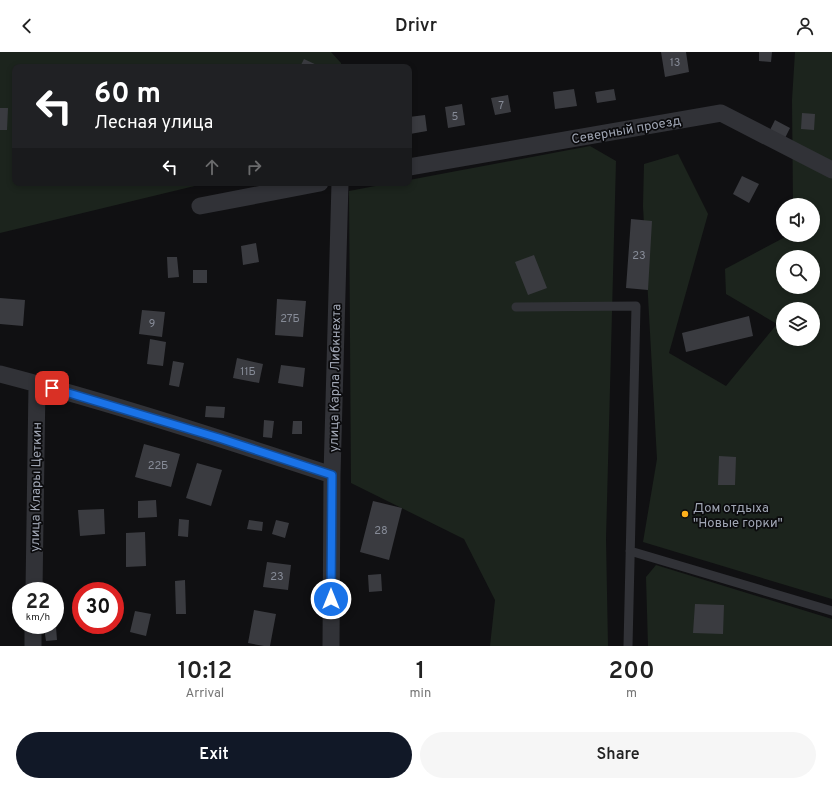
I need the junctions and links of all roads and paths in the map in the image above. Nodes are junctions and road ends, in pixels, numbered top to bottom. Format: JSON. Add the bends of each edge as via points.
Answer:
{"nodes":[{"id":1,"x":412,"y":166,"type":"edge"},
{"id":2,"x":832,"y":170,"type":"edge"},
{"id":3,"x":304,"y":186,"type":"edge"},
{"id":4,"x":340,"y":186,"type":"edge"},
{"id":5,"x":200,"y":206,"type":"dead end"},
{"id":6,"x":516,"y":307,"type":"dead end"},
{"id":7,"x":0,"y":374,"type":"edge"},
{"id":8,"x":37,"y":384,"type":"junction"},
{"id":9,"x":332,"y":475,"type":"junction"},
{"id":10,"x":630,"y":551,"type":"junction"},
{"id":11,"x":34,"y":582,"type":"edge"},
{"id":12,"x":832,"y":611,"type":"edge"},
{"id":13,"x":33,"y":634,"type":"edge"},
{"id":14,"x":33,"y":646,"type":"edge"},
{"id":15,"x":331,"y":646,"type":"edge"},
{"id":16,"x":628,"y":646,"type":"edge"}],
"edges":[{"from":1,"to":2,"type":"street","name":"Северный проезд","via":[[721,113]]},
{"from":3,"to":5,"type":"street"},
{"from":4,"to":9,"type":"street","name":"улица Карла Либкнехта"},
{"from":6,"to":10,"type":"lane","via":[[636,306]]},
{"from":7,"to":8,"type":"street"},
{"from":8,"to":9,"type":"street","via":[[219,438]]},
{"from":8,"to":11,"type":"street","name":"улица Клары Цеткин"},
{"from":9,"to":15,"type":"street","name":"улица Карла Либкнехта"},
{"from":10,"to":12,"type":"lane"},
{"from":10,"to":16,"type":"lane"},
{"from":13,"to":14,"type":"street"}]}
